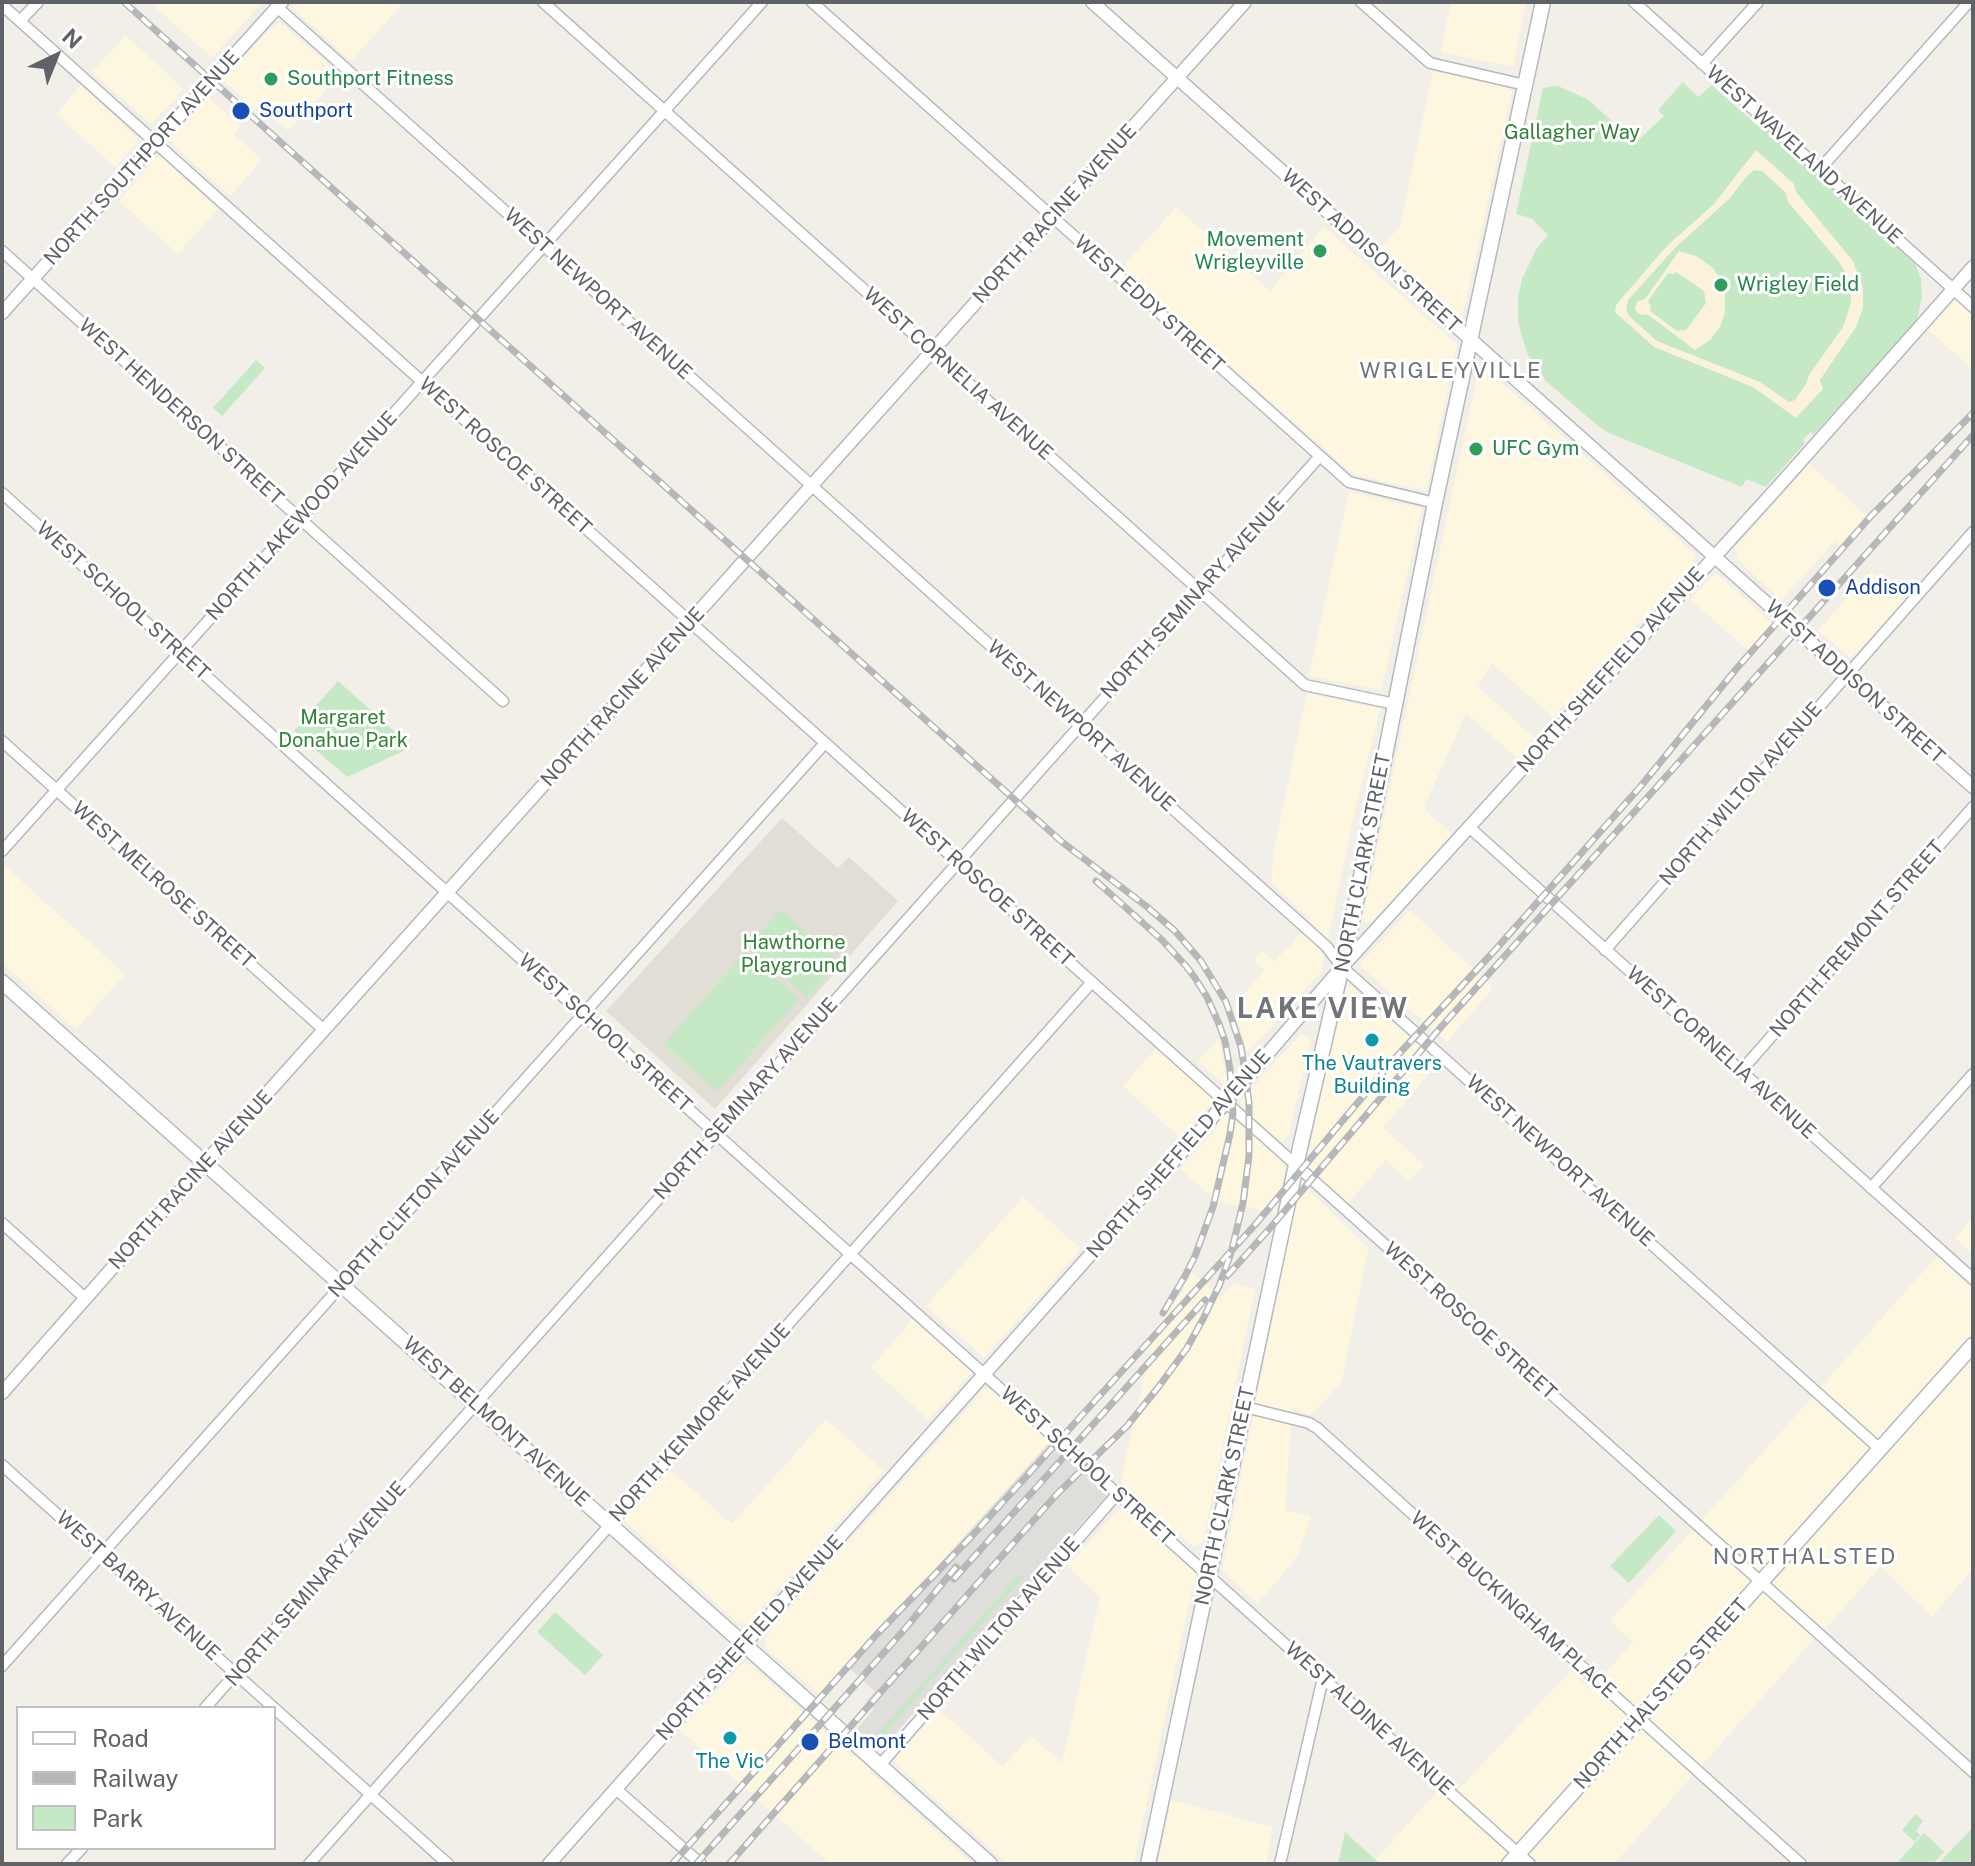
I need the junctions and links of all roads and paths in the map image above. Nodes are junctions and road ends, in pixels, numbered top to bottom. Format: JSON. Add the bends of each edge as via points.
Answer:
{"nodes":[{"id":1,"x":38,"y":2,"type":"edge"},
{"id":2,"x":543,"y":2,"type":"edge"},
{"id":3,"x":762,"y":2,"type":"edge"},
{"id":4,"x":812,"y":2,"type":"edge"},
{"id":5,"x":1092,"y":2,"type":"edge"},
{"id":6,"x":1245,"y":2,"type":"edge"},
{"id":7,"x":1361,"y":2,"type":"edge"},
{"id":8,"x":1543,"y":2,"type":"edge"},
{"id":9,"x":1634,"y":2,"type":"edge"},
{"id":10,"x":1758,"y":2,"type":"edge"},
{"id":11,"x":1969,"y":2,"type":"edge"},
{"id":12,"x":279,"y":4,"type":"edge"},
{"id":13,"x":2,"y":5,"type":"edge"},
{"id":14,"x":20,"y":21,"type":"junction"},
{"id":15,"x":1702,"y":64,"type":"junction"},
{"id":16,"x":1177,"y":78,"type":"junction"},
{"id":17,"x":1525,"y":85,"type":"junction"},
{"id":18,"x":665,"y":111,"type":"junction"},
{"id":19,"x":155,"y":143,"type":"junction"},
{"id":20,"x":1820,"y":169,"type":"junction"},
{"id":21,"x":1052,"y":217,"type":"junction"},
{"id":22,"x":544,"y":246,"type":"junction"},
{"id":23,"x":2,"y":251,"type":"edge"},
{"id":24,"x":1973,"y":267,"type":"edge"},
{"id":25,"x":33,"y":279,"type":"junction"},
{"id":26,"x":1953,"y":289,"type":"junction"},
{"id":27,"x":1973,"y":307,"type":"edge"},
{"id":28,"x":2,"y":313,"type":"edge"},
{"id":29,"x":1471,"y":340,"type":"junction"},
{"id":30,"x":933,"y":351,"type":"junction"},
{"id":31,"x":422,"y":382,"type":"junction"},
{"id":32,"x":1320,"y":456,"type":"junction"},
{"id":33,"x":812,"y":485,"type":"junction"},
{"id":34,"x":2,"y":493,"type":"edge"},
{"id":35,"x":1435,"y":503,"type":"junction"},
{"id":36,"x":300,"y":518,"type":"junction"},
{"id":37,"x":1973,"y":532,"type":"edge"},
{"id":38,"x":1715,"y":556,"type":"junction"},
{"id":39,"x":1200,"y":590,"type":"junction"},
{"id":40,"x":690,"y":622,"type":"junction"},
{"id":41,"x":180,"y":652,"type":"junction"},
{"id":42,"x":1847,"y":674,"type":"junction"},
{"id":43,"x":503,"y":701,"type":"dead end"},
{"id":44,"x":1395,"y":704,"type":"junction"},
{"id":45,"x":1080,"y":725,"type":"junction"},
{"id":46,"x":2,"y":741,"type":"edge"},
{"id":47,"x":825,"y":743,"type":"junction"},
{"id":48,"x":1973,"y":787,"type":"edge"},
{"id":49,"x":57,"y":790,"type":"junction"},
{"id":50,"x":1973,"y":807,"type":"edge"},
{"id":51,"x":1469,"y":827,"type":"junction"},
{"id":52,"x":2,"y":851,"type":"edge"},
{"id":53,"x":958,"y":862,"type":"junction"},
{"id":54,"x":448,"y":892,"type":"junction"},
{"id":55,"x":1605,"y":950,"type":"junction"},
{"id":56,"x":1342,"y":967,"type":"junction"},
{"id":57,"x":2,"y":982,"type":"edge"},
{"id":58,"x":1092,"y":982,"type":"junction"},
{"id":59,"x":584,"y":1014,"type":"junction"},
{"id":60,"x":324,"y":1030,"type":"junction"},
{"id":61,"x":1741,"y":1071,"type":"junction"},
{"id":62,"x":1973,"y":1074,"type":"edge"},
{"id":63,"x":1226,"y":1102,"type":"junction"},
{"id":64,"x":716,"y":1133,"type":"junction"},
{"id":65,"x":205,"y":1163,"type":"junction"},
{"id":66,"x":1296,"y":1165,"type":"junction"},
{"id":67,"x":1871,"y":1188,"type":"junction"},
{"id":68,"x":2,"y":1223,"type":"edge"},
{"id":69,"x":851,"y":1253,"type":"junction"},
{"id":70,"x":1973,"y":1279,"type":"edge"},
{"id":71,"x":342,"y":1285,"type":"junction"},
{"id":72,"x":85,"y":1298,"type":"junction"},
{"id":73,"x":1973,"y":1345,"type":"edge"},
{"id":74,"x":985,"y":1374,"type":"junction"},
{"id":75,"x":2,"y":1393,"type":"edge"},
{"id":76,"x":475,"y":1403,"type":"junction"},
{"id":77,"x":1245,"y":1407,"type":"junction"},
{"id":78,"x":1880,"y":1449,"type":"junction"},
{"id":79,"x":2,"y":1465,"type":"edge"},
{"id":80,"x":1118,"y":1493,"type":"junction"},
{"id":81,"x":611,"y":1524,"type":"junction"},
{"id":82,"x":102,"y":1554,"type":"junction"},
{"id":83,"x":1208,"y":1574,"type":"junction"},
{"id":84,"x":1761,"y":1582,"type":"junction"},
{"id":85,"x":745,"y":1644,"type":"junction"},
{"id":86,"x":2,"y":1666,"type":"edge"},
{"id":87,"x":236,"y":1674,"type":"junction"},
{"id":88,"x":1323,"y":1678,"type":"junction"},
{"id":89,"x":207,"y":1706,"type":"edge"},
{"id":90,"x":272,"y":1706,"type":"edge"},
{"id":91,"x":276,"y":1710,"type":"edge"},
{"id":92,"x":1639,"y":1718,"type":"junction"},
{"id":93,"x":880,"y":1765,"type":"junction"},
{"id":94,"x":1973,"y":1772,"type":"edge"},
{"id":95,"x":616,"y":1789,"type":"junction"},
{"id":96,"x":371,"y":1795,"type":"junction"},
{"id":97,"x":1514,"y":1859,"type":"edge"},
{"id":98,"x":309,"y":1864,"type":"edge"},
{"id":99,"x":448,"y":1864,"type":"edge"},
{"id":100,"x":549,"y":1864,"type":"edge"},
{"id":101,"x":701,"y":1864,"type":"edge"},
{"id":102,"x":990,"y":1864,"type":"edge"},
{"id":103,"x":1148,"y":1864,"type":"edge"},
{"id":104,"x":1280,"y":1864,"type":"edge"},
{"id":105,"x":1530,"y":1864,"type":"edge"},
{"id":106,"x":1801,"y":1864,"type":"edge"}],
"edges":[{"from":1,"to":14,"type":"street"},
{"from":2,"to":18,"type":"street","name":"WEST CORNELIA AVENUE"},
{"from":3,"to":18,"type":"street","name":"NORTH LAKEWOOD AVENUE"},
{"from":4,"to":21,"type":"street","name":"WEST EDDY STREET"},
{"from":5,"to":16,"type":"street","name":"WEST ADDISON STREET"},
{"from":6,"to":16,"type":"street","name":"NORTH RACINE AVENUE"},
{"from":7,"to":17,"type":"street","via":[[1430,63]]},
{"from":8,"to":17,"type":"main road","name":"NORTH CLARK STREET"},
{"from":9,"to":15,"type":"street","name":"WEST WAVELAND AVENUE"},
{"from":10,"to":15,"type":"street"},
{"from":11,"to":20,"type":"street"},
{"from":12,"to":19,"type":"street","name":"NORTH SOUTHPORT AVENUE"},
{"from":12,"to":22,"type":"street","name":"WEST NEWPORT AVENUE"},
{"from":13,"to":14,"type":"street","name":"WEST ROSCOE STREET"},
{"from":14,"to":19,"type":"street","name":"WEST ROSCOE STREET"},
{"from":15,"to":20,"type":"street","name":"WEST WAVELAND AVENUE"},
{"from":16,"to":21,"type":"street","name":"NORTH RACINE AVENUE"},
{"from":16,"to":29,"type":"street","name":"WEST ADDISON STREET"},
{"from":17,"to":29,"type":"main road","name":"NORTH CLARK STREET"},
{"from":18,"to":22,"type":"street","name":"NORTH LAKEWOOD AVENUE"},
{"from":18,"to":30,"type":"street","name":"WEST CORNELIA AVENUE"},
{"from":19,"to":25,"type":"street","name":"NORTH SOUTHPORT AVENUE"},
{"from":19,"to":31,"type":"street","name":"WEST ROSCOE STREET"},
{"from":20,"to":26,"type":"street","name":"WEST WAVELAND AVENUE"},
{"from":21,"to":30,"type":"street","name":"NORTH RACINE AVENUE"},
{"from":21,"to":32,"type":"street","name":"WEST EDDY STREET"},
{"from":22,"to":31,"type":"street","name":"NORTH LAKEWOOD AVENUE"},
{"from":22,"to":33,"type":"street","name":"WEST NEWPORT AVENUE"},
{"from":23,"to":25,"type":"street","name":"WEST HENDERSON STREET"},
{"from":24,"to":26,"type":"street","name":"NORTH SHEFFIELD AVENUE"},
{"from":25,"to":28,"type":"street","name":"NORTH SOUTHPORT AVENUE"},
{"from":25,"to":36,"type":"street","name":"WEST HENDERSON STREET"},
{"from":26,"to":27,"type":"street","name":"WEST WAVELAND AVENUE"},
{"from":26,"to":38,"type":"street","name":"NORTH SHEFFIELD AVENUE"},
{"from":29,"to":35,"type":"main road","name":"NORTH CLARK STREET"},
{"from":29,"to":38,"type":"street","name":"WEST ADDISON STREET"},
{"from":30,"to":33,"type":"street","name":"NORTH RACINE AVENUE"},
{"from":30,"to":39,"type":"street","name":"WEST CORNELIA AVENUE"},
{"from":31,"to":36,"type":"street","name":"NORTH LAKEWOOD AVENUE"},
{"from":31,"to":40,"type":"street","name":"WEST ROSCOE STREET"},
{"from":32,"to":35,"type":"street","name":"WEST EDDY STREET","via":[[1349,482]]},
{"from":32,"to":39,"type":"street","name":"NORTH SEMINARY AVENUE"},
{"from":33,"to":40,"type":"street","name":"NORTH RACINE AVENUE"},
{"from":33,"to":45,"type":"street","name":"WEST NEWPORT AVENUE"},
{"from":34,"to":41,"type":"street","name":"WEST SCHOOL STREET"},
{"from":35,"to":44,"type":"main road","name":"NORTH CLARK STREET"},
{"from":36,"to":41,"type":"street","name":"NORTH LAKEWOOD AVENUE"},
{"from":36,"to":43,"type":"street","name":"WEST HENDERSON STREET"},
{"from":37,"to":42,"type":"street","name":"NORTH WILTON AVENUE"},
{"from":38,"to":42,"type":"street","name":"WEST ADDISON STREET"},
{"from":38,"to":51,"type":"street","name":"NORTH SHEFFIELD AVENUE"},
{"from":39,"to":44,"type":"street","name":"WEST CORNELIA AVENUE","via":[[1305,685]]},
{"from":39,"to":45,"type":"street","name":"NORTH SEMINARY AVENUE"},
{"from":40,"to":47,"type":"street","name":"WEST ROSCOE STREET"},
{"from":40,"to":54,"type":"street","name":"NORTH RACINE AVENUE"},
{"from":41,"to":49,"type":"street","name":"NORTH LAKEWOOD AVENUE"},
{"from":41,"to":54,"type":"street","name":"WEST SCHOOL STREET"},
{"from":42,"to":48,"type":"street","name":"WEST ADDISON STREET"},
{"from":42,"to":55,"type":"street","name":"NORTH WILTON AVENUE"},
{"from":44,"to":56,"type":"main road","name":"NORTH CLARK STREET"},
{"from":45,"to":53,"type":"street","name":"NORTH SEMINARY AVENUE"},
{"from":45,"to":56,"type":"street","name":"WEST NEWPORT AVENUE","via":[[1326,946]]},
{"from":46,"to":49,"type":"street","name":"WEST MELROSE STREET"},
{"from":47,"to":53,"type":"street","name":"WEST ROSCOE STREET"},
{"from":47,"to":59,"type":"street","name":"NORTH CLIFTON AVENUE"},
{"from":49,"to":52,"type":"street","name":"NORTH LAKEWOOD AVENUE"},
{"from":49,"to":60,"type":"street","name":"WEST MELROSE STREET"},
{"from":50,"to":61,"type":"street","name":"NORTH FREMONT STREET"},
{"from":51,"to":55,"type":"street","name":"WEST CORNELIA AVENUE"},
{"from":51,"to":56,"type":"street","name":"NORTH SHEFFIELD AVENUE"},
{"from":53,"to":58,"type":"street","name":"WEST ROSCOE STREET"},
{"from":53,"to":64,"type":"street","name":"NORTH SEMINARY AVENUE"},
{"from":54,"to":59,"type":"street","name":"WEST SCHOOL STREET"},
{"from":54,"to":60,"type":"street","name":"NORTH RACINE AVENUE"},
{"from":55,"to":61,"type":"street","name":"WEST CORNELIA AVENUE"},
{"from":56,"to":63,"type":"street","name":"NORTH SHEFFIELD AVENUE"},
{"from":56,"to":66,"type":"main road","name":"NORTH CLARK STREET"},
{"from":56,"to":78,"type":"street","name":"WEST NEWPORT AVENUE"},
{"from":57,"to":65,"type":"main road","name":"WEST BELMONT AVENUE"},
{"from":58,"to":63,"type":"street","name":"WEST ROSCOE STREET"},
{"from":58,"to":69,"type":"street","name":"NORTH KENMORE AVENUE"},
{"from":59,"to":64,"type":"street","name":"WEST SCHOOL STREET"},
{"from":59,"to":71,"type":"street","name":"NORTH CLIFTON AVENUE"},
{"from":60,"to":65,"type":"street","name":"NORTH RACINE AVENUE"},
{"from":61,"to":67,"type":"street","name":"WEST CORNELIA AVENUE"},
{"from":62,"to":67,"type":"street"},
{"from":63,"to":66,"type":"street","name":"WEST ROSCOE STREET"},
{"from":63,"to":74,"type":"street","name":"NORTH SHEFFIELD AVENUE"},
{"from":64,"to":69,"type":"street","name":"WEST SCHOOL STREET"},
{"from":64,"to":76,"type":"street","name":"NORTH SEMINARY AVENUE"},
{"from":65,"to":71,"type":"main road","name":"WEST BELMONT AVENUE"},
{"from":65,"to":72,"type":"street","name":"NORTH RACINE AVENUE"},
{"from":66,"to":77,"type":"main road","name":"NORTH CLARK STREET"},
{"from":66,"to":84,"type":"street","name":"WEST ROSCOE STREET"},
{"from":67,"to":70,"type":"street","name":"WEST CORNELIA AVENUE"},
{"from":68,"to":72,"type":"street"},
{"from":69,"to":74,"type":"street","name":"WEST SCHOOL STREET"},
{"from":69,"to":81,"type":"street","name":"NORTH KENMORE AVENUE"},
{"from":71,"to":76,"type":"main road","name":"WEST BELMONT AVENUE"},
{"from":71,"to":82,"type":"street","name":"NORTH CLIFTON AVENUE"},
{"from":72,"to":75,"type":"street","name":"NORTH RACINE AVENUE"},
{"from":73,"to":78,"type":"main road","name":"NORTH HALSTED STREET"},
{"from":74,"to":80,"type":"street","name":"WEST SCHOOL STREET"},
{"from":74,"to":85,"type":"street","name":"NORTH SHEFFIELD AVENUE"},
{"from":76,"to":81,"type":"main road","name":"WEST BELMONT AVENUE"},
{"from":76,"to":87,"type":"street","name":"NORTH SEMINARY AVENUE"},
{"from":77,"to":83,"type":"main road","name":"NORTH CLARK STREET"},
{"from":77,"to":92,"type":"street","name":"WEST BUCKINGHAM PLACE","via":[[1317,1428]]},
{"from":78,"to":84,"type":"main road","name":"NORTH HALSTED STREET"},
{"from":79,"to":82,"type":"street","name":"WEST BARRY AVENUE"},
{"from":80,"to":83,"type":"street","name":"WEST SCHOOL STREET"},
{"from":80,"to":93,"type":"street","name":"NORTH WILTON AVENUE"},
{"from":81,"to":85,"type":"main road","name":"WEST BELMONT AVENUE"},
{"from":81,"to":96,"type":"street","name":"NORTH KENMORE AVENUE"},
{"from":82,"to":86,"type":"street","name":"NORTH CLIFTON AVENUE"},
{"from":82,"to":87,"type":"street","name":"WEST BARRY AVENUE"},
{"from":83,"to":88,"type":"street","name":"WEST ALDINE AVENUE"},
{"from":83,"to":103,"type":"main road","name":"NORTH CLARK STREET"},
{"from":84,"to":92,"type":"main road","name":"NORTH HALSTED STREET"},
{"from":84,"to":94,"type":"street","name":"WEST ROSCOE STREET"},
{"from":85,"to":93,"type":"main road","name":"WEST BELMONT AVENUE"},
{"from":85,"to":95,"type":"street","name":"NORTH SHEFFIELD AVENUE"},
{"from":87,"to":89,"type":"street","name":"NORTH SEMINARY AVENUE"},
{"from":87,"to":90,"type":"street","name":"WEST BARRY AVENUE"},
{"from":88,"to":97,"type":"street","name":"WEST ALDINE AVENUE"},
{"from":88,"to":104,"type":"street"},
{"from":91,"to":96,"type":"street","name":"WEST BARRY AVENUE"},
{"from":92,"to":97,"type":"main road","name":"NORTH HALSTED STREET"},
{"from":92,"to":106,"type":"street","name":"WEST BUCKINGHAM PLACE"},
{"from":93,"to":102,"type":"main road","name":"WEST BELMONT AVENUE"},
{"from":95,"to":100,"type":"street","name":"NORTH SHEFFIELD AVENUE"},
{"from":95,"to":101,"type":"street"},
{"from":96,"to":98,"type":"street","name":"NORTH KENMORE AVENUE"},
{"from":96,"to":99,"type":"street","name":"WEST BARRY AVENUE"},
{"from":97,"to":105,"type":"street","name":"WEST ALDINE AVENUE"}]}
